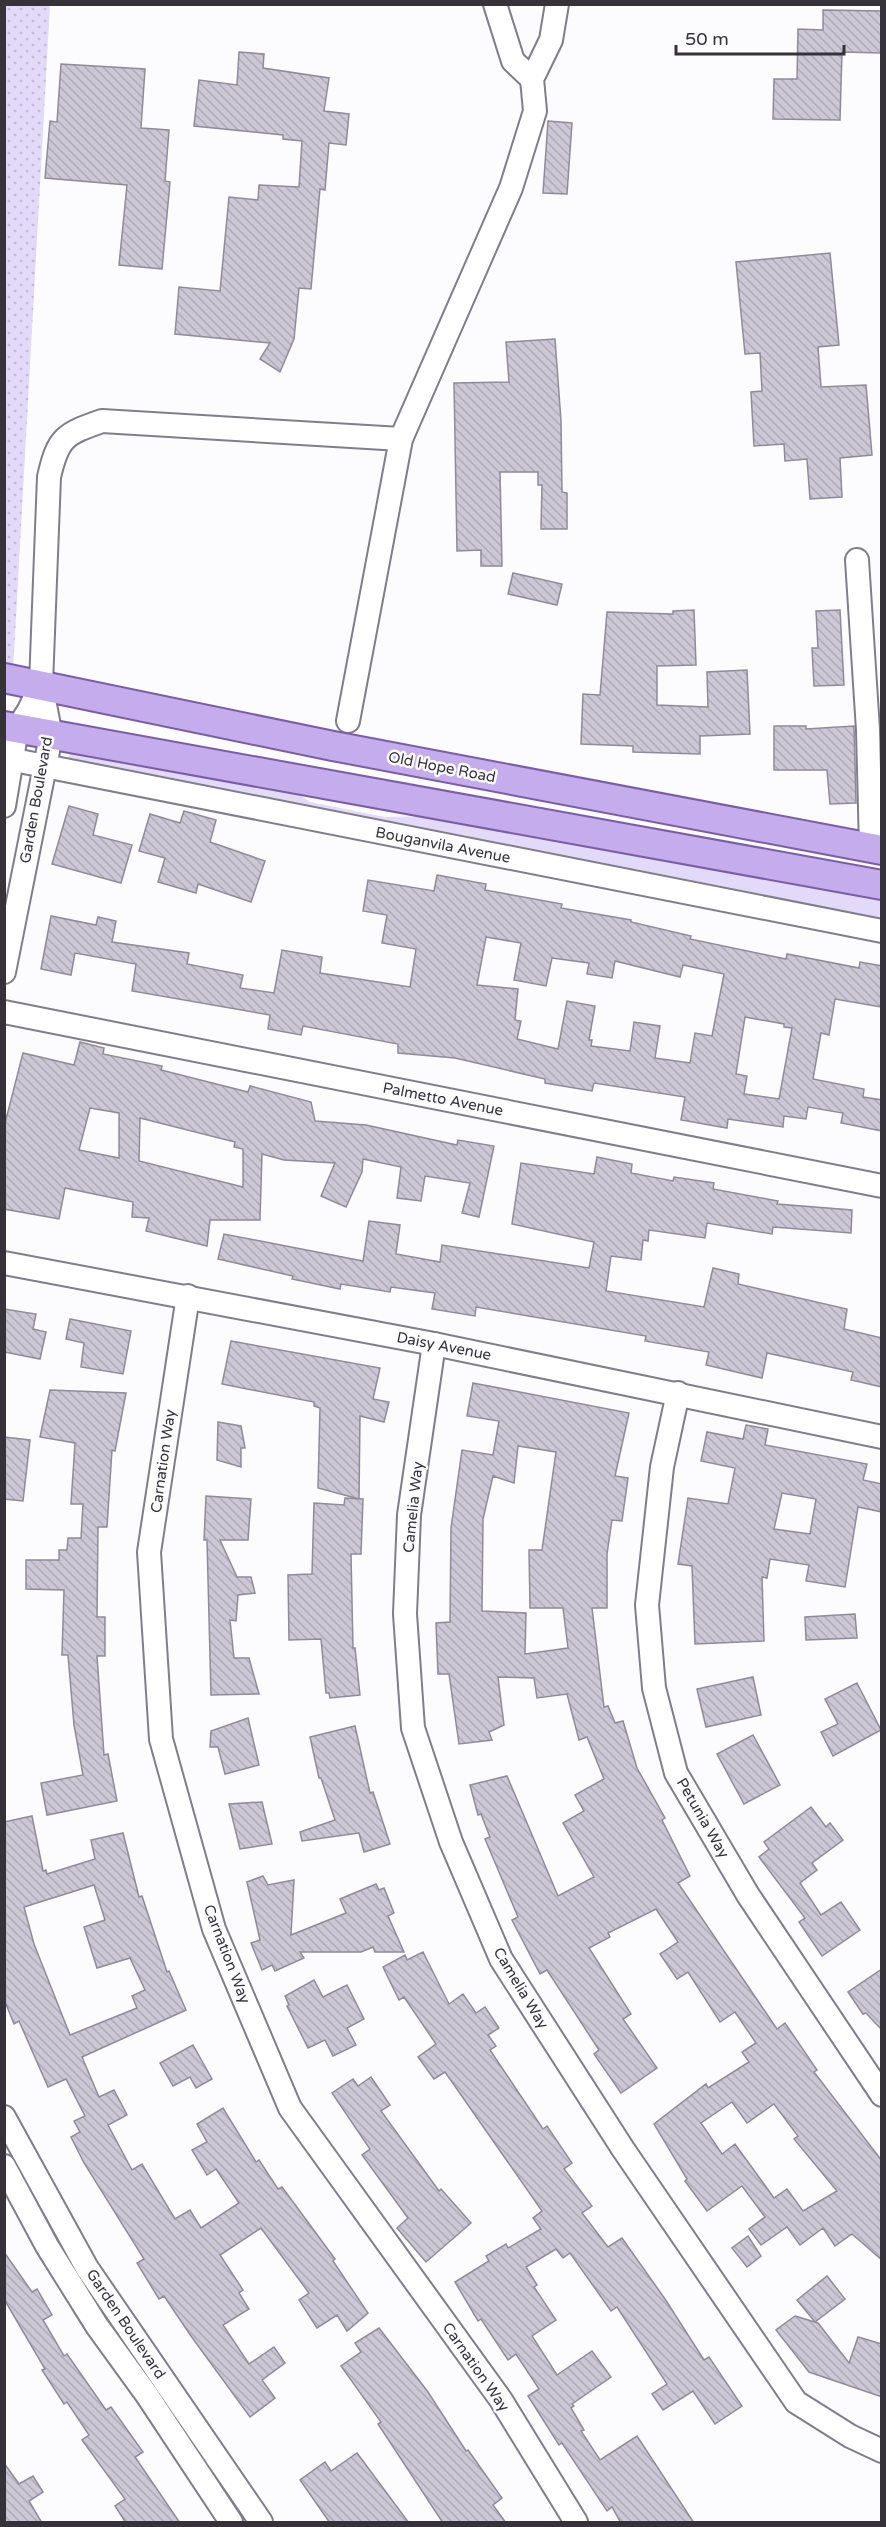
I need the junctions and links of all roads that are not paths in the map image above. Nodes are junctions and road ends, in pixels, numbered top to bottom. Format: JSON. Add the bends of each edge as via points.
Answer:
{"nodes":[{"id":1,"x":495,"y":4,"type":"edge"},
{"id":2,"x":557,"y":4,"type":"edge"},
{"id":3,"x":532,"y":79,"type":"junction"},
{"id":4,"x":401,"y":439,"type":"junction"},
{"id":5,"x":857,"y":560,"type":"dead end"},
{"id":6,"x":4,"y":678,"type":"edge"},
{"id":7,"x":41,"y":684,"type":"junction"},
{"id":8,"x":348,"y":721,"type":"dead end"},
{"id":9,"x":10,"y":728,"type":"edge"},
{"id":10,"x":51,"y":736,"type":"junction"},
{"id":11,"x":8,"y":759,"type":"edge"},
{"id":12,"x":45,"y":766,"type":"junction"},
{"id":13,"x":4,"y":806,"type":"edge"},
{"id":14,"x":876,"y":849,"type":"edge"},
{"id":15,"x":882,"y":885,"type":"edge"},
{"id":16,"x":882,"y":931,"type":"edge"},
{"id":17,"x":4,"y":972,"type":"edge"},
{"id":18,"x":4,"y":1012,"type":"edge"},
{"id":19,"x":882,"y":1186,"type":"edge"},
{"id":20,"x":4,"y":1263,"type":"edge"},
{"id":21,"x":188,"y":1296,"type":"junction"},
{"id":22,"x":434,"y":1344,"type":"junction"},
{"id":23,"x":678,"y":1393,"type":"junction"},
{"id":24,"x":882,"y":1437,"type":"edge"},
{"id":25,"x":882,"y":2095,"type":"edge"},
{"id":26,"x":4,"y":2117,"type":"edge"},
{"id":27,"x":4,"y":2166,"type":"edge"},
{"id":28,"x":882,"y":2451,"type":"edge"},
{"id":29,"x":231,"y":2523,"type":"edge"},
{"id":30,"x":261,"y":2523,"type":"edge"},
{"id":31,"x":576,"y":2523,"type":"edge"}],
"edges":[{"from":1,"to":3,"type":"street","via":[[513,62]]},
{"from":2,"to":3,"type":"street","via":[[551,40]]},
{"from":3,"to":4,"type":"street","via":[[535,111],[511,188]]},
{"from":4,"to":7,"type":"street","via":[[102,421],[70,432],[54,452],[49,477]]},
{"from":4,"to":8,"type":"street"},
{"from":5,"to":14,"type":"street"},
{"from":6,"to":7,"type":"main road","name":"Old Hope Road"},
{"from":7,"to":9,"type":"street","name":"Garden Boulevard","via":[[29,710]]},
{"from":7,"to":10,"type":"street","name":"Garden Boulevard"},
{"from":7,"to":14,"type":"main road","name":"Old Hope Road","via":[[333,746]]},
{"from":9,"to":10,"type":"main road"},
{"from":9,"to":11,"type":"street","name":"Garden Boulevard"},
{"from":10,"to":12,"type":"street","name":"Garden Boulevard"},
{"from":10,"to":15,"type":"main road"},
{"from":11,"to":12,"type":"street","name":"Bouganvila Avenue"},
{"from":11,"to":13,"type":"street","name":"Garden Boulevard"},
{"from":12,"to":16,"type":"street","name":"Bouganvila Avenue"},
{"from":12,"to":17,"type":"street","name":"Garden Boulevard"},
{"from":18,"to":19,"type":"street","name":"Palmetto Avenue"},
{"from":20,"to":21,"type":"street","name":"Daisy Avenue"},
{"from":21,"to":22,"type":"street","name":"Daisy Avenue"},
{"from":21,"to":31,"type":"street","name":"Carnation Way","via":[[149,1552],[161,1739],[214,1929],[290,2108],[501,2400]]},
{"from":22,"to":23,"type":"street","name":"Daisy Avenue"},
{"from":22,"to":28,"type":"street","name":"Camelia Way","via":[[409,1515],[405,1614],[413,1728],[451,1842],[501,1959],[630,2159],[796,2402]]},
{"from":23,"to":24,"type":"street","name":"Daisy Avenue"},
{"from":23,"to":25,"type":"street","name":"Petunia Way","via":[[662,1467],[647,1605],[654,1688],[676,1773],[748,1895]]},
{"from":26,"to":30,"type":"street","name":"Garden Boulevard","via":[[87,2268]]},
{"from":27,"to":29,"type":"street","name":"Garden Boulevard","via":[[47,2246],[97,2326]]}]}
